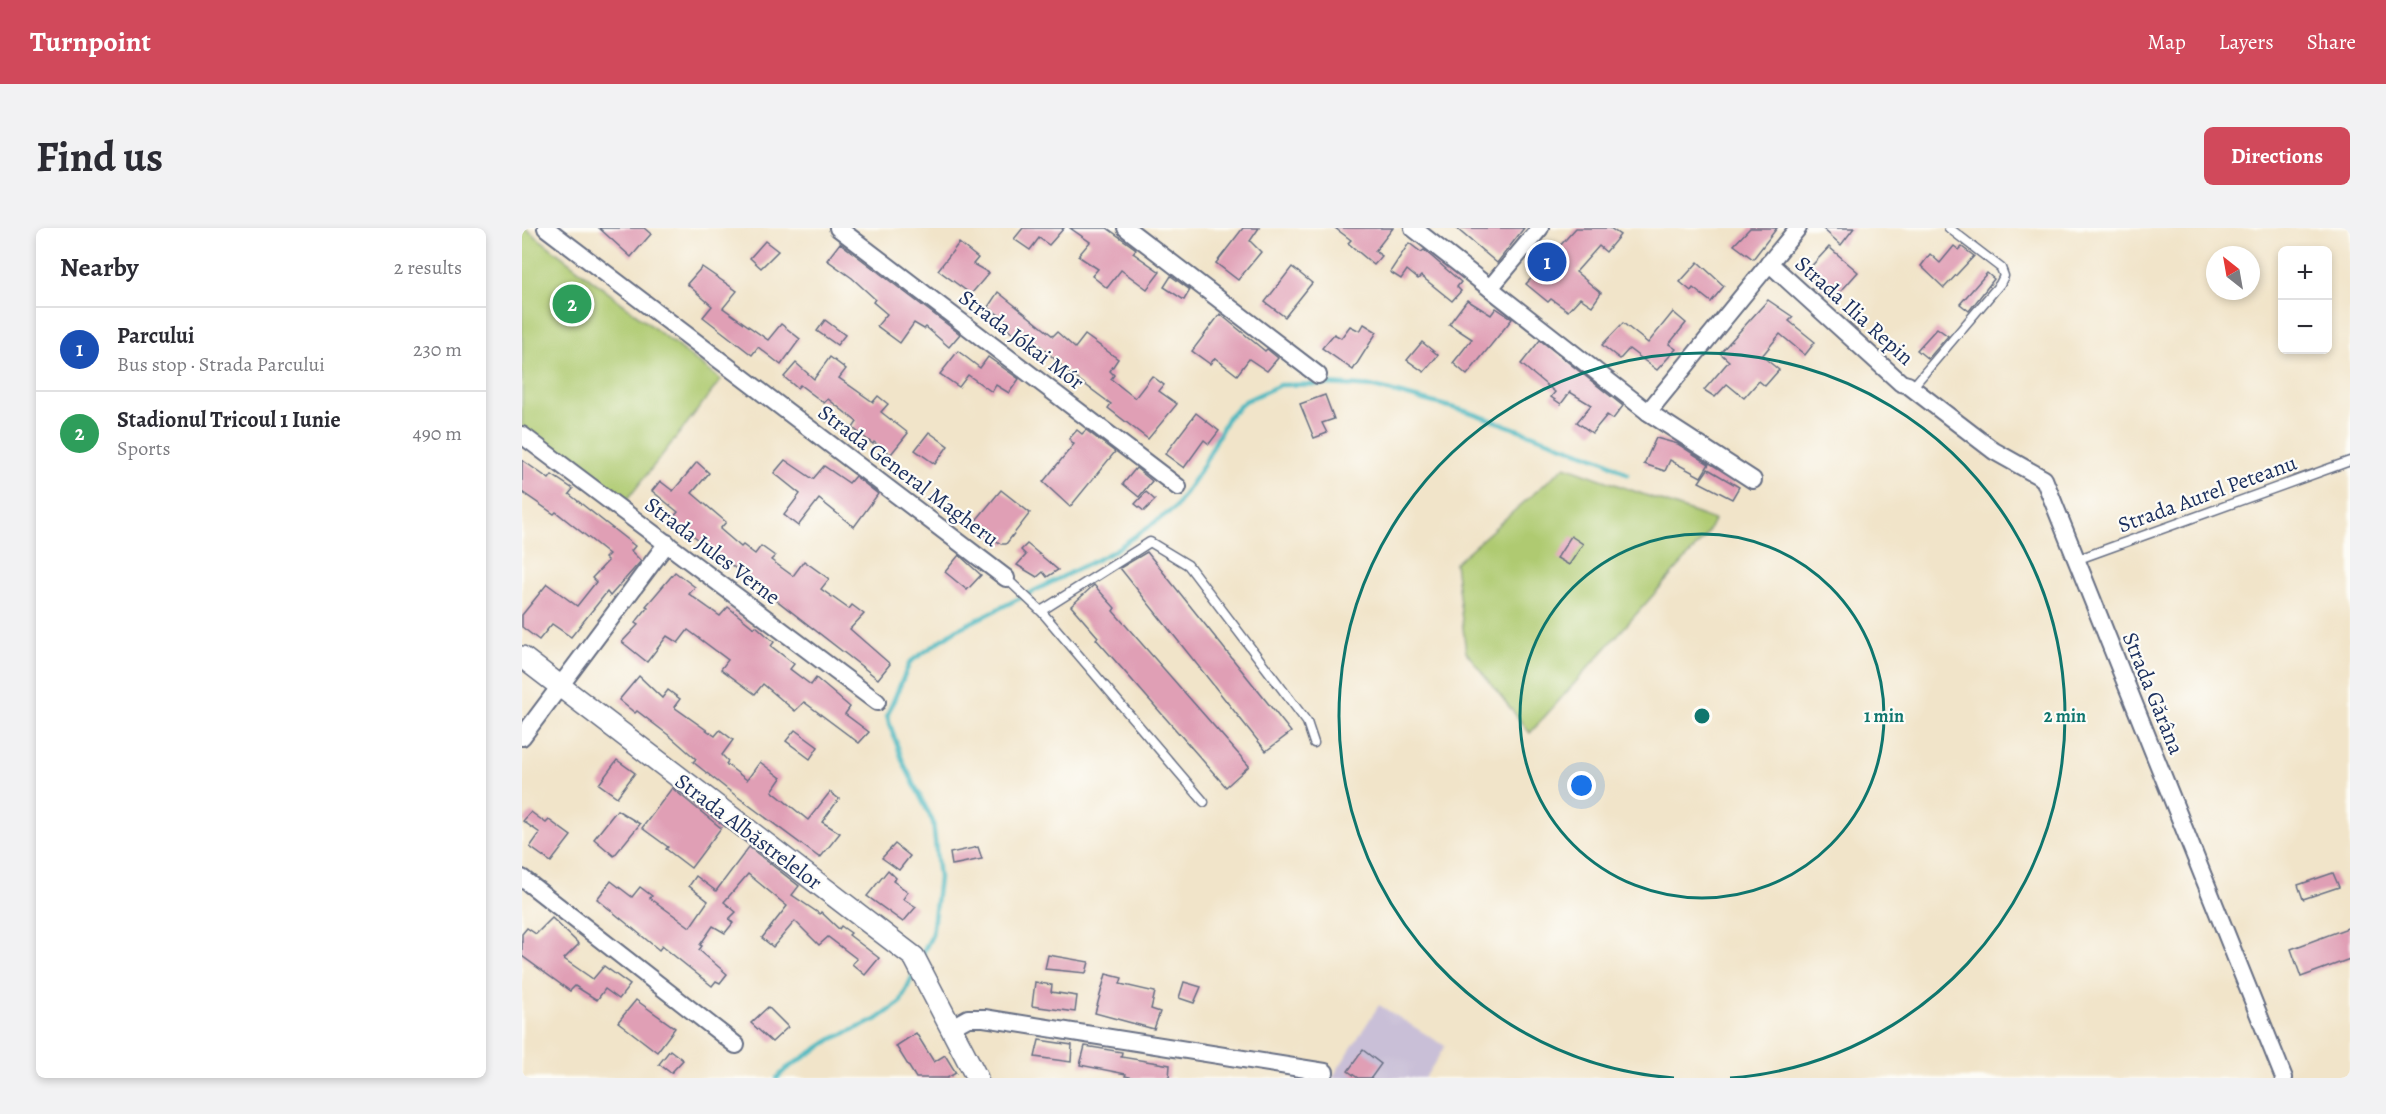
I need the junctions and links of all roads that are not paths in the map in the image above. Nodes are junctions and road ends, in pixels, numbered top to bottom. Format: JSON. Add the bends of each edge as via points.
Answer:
{"nodes":[{"id":1,"x":546,"y":228,"type":"edge"},
{"id":2,"x":838,"y":228,"type":"edge"},
{"id":3,"x":1126,"y":228,"type":"edge"},
{"id":4,"x":1413,"y":228,"type":"edge"},
{"id":5,"x":1540,"y":228,"type":"edge"},
{"id":6,"x":1798,"y":228,"type":"edge"},
{"id":7,"x":1949,"y":228,"type":"edge"},
{"id":8,"x":1769,"y":263,"type":"junction"},
{"id":9,"x":1490,"y":288,"type":"junction"},
{"id":10,"x":1318,"y":375,"type":"dead end"},
{"id":11,"x":1908,"y":385,"type":"junction"},
{"id":12,"x":1648,"y":412,"type":"junction"},
{"id":13,"x":522,"y":435,"type":"edge"},
{"id":14,"x":2350,"y":461,"type":"edge"},
{"id":15,"x":1753,"y":480,"type":"dead end"},
{"id":16,"x":1178,"y":487,"type":"dead end"},
{"id":17,"x":667,"y":543,"type":"junction"},
{"id":18,"x":2076,"y":560,"type":"junction"},
{"id":19,"x":1006,"y":578,"type":"joint"},
{"id":20,"x":1041,"y":611,"type":"junction"},
{"id":21,"x":522,"y":657,"type":"edge"},
{"id":22,"x":560,"y":686,"type":"junction"},
{"id":23,"x":877,"y":702,"type":"dead end"},
{"id":24,"x":522,"y":737,"type":"edge"},
{"id":25,"x":1314,"y":742,"type":"dead end"},
{"id":26,"x":1204,"y":802,"type":"dead end"},
{"id":27,"x":522,"y":878,"type":"edge"},
{"id":28,"x":950,"y":1028,"type":"junction"},
{"id":29,"x":736,"y":1045,"type":"dead end"},
{"id":30,"x":1325,"y":1072,"type":"dead end"},
{"id":31,"x":976,"y":1078,"type":"edge"},
{"id":32,"x":2284,"y":1078,"type":"edge"}],
"edges":[{"from":1,"to":19,"type":"street","name":"Strada General Magheru"},
{"from":2,"to":16,"type":"street","name":"Strada Jókai Mór"},
{"from":3,"to":10,"type":"street"},
{"from":4,"to":9,"type":"street"},
{"from":5,"to":9,"type":"street"},
{"from":6,"to":8,"type":"street","name":"Strada Ilia Repin"},
{"from":7,"to":11,"type":"lane","name":"Strada Ilia Repin","via":[[2001,268],[2004,276],[1916,383]]},
{"from":8,"to":11,"type":"street","name":"Strada Ilia Repin","via":[[1901,383]]},
{"from":8,"to":12,"type":"street","name":"Strada Ilia Repin"},
{"from":9,"to":12,"type":"street"},
{"from":11,"to":18,"type":"street","name":"Strada Gărâna","via":[[1994,451],[2044,479]]},
{"from":12,"to":15,"type":"street"},
{"from":13,"to":17,"type":"street","name":"Strada Jules Verne"},
{"from":14,"to":18,"type":"lane","name":"Strada Aurel Peteanu"},
{"from":17,"to":22,"type":"street"},
{"from":17,"to":23,"type":"street","name":"Strada Jules Verne"},
{"from":18,"to":32,"type":"street","name":"Strada Gărâna"},
{"from":19,"to":20,"type":"lane","name":"Strada General Magheru"},
{"from":20,"to":25,"type":"lane","via":[[1150,542],[1188,565],[1307,722]]},
{"from":20,"to":26,"type":"lane","name":"Strada General Magheru"},
{"from":21,"to":22,"type":"street","name":"Strada Albăstrelelor"},
{"from":22,"to":24,"type":"street"},
{"from":22,"to":28,"type":"street","name":"Strada Albăstrelelor","via":[[914,957]]},
{"from":27,"to":29,"type":"street"},
{"from":28,"to":30,"type":"street","via":[[968,1018],[984,1018]]},
{"from":28,"to":31,"type":"street","name":"Strada Albăstrelelor"}]}
